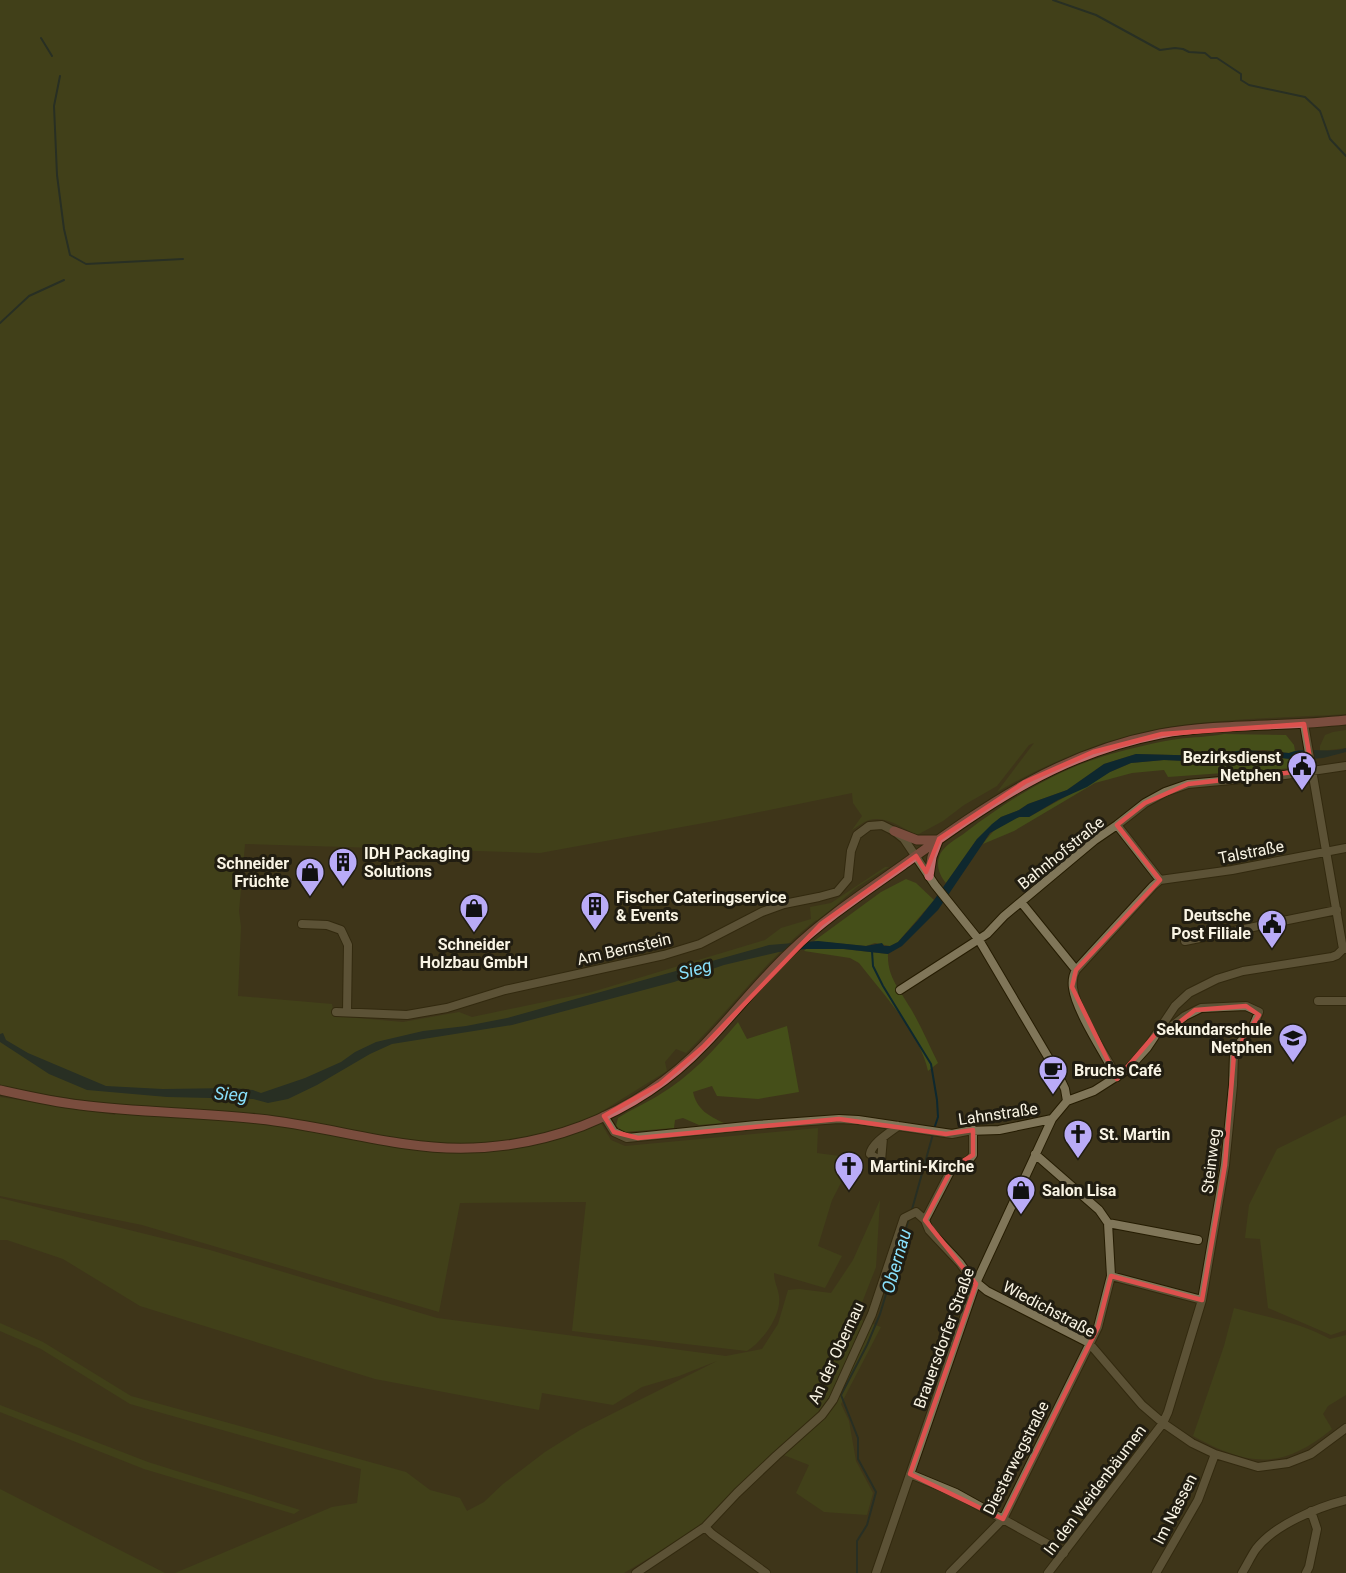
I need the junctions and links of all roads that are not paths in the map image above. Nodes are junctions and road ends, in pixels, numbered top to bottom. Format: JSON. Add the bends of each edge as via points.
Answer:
{"nodes":[{"id":1,"x":1346,"y":720,"type":"edge"},
{"id":2,"x":1304,"y":724,"type":"junction"},
{"id":3,"x":1346,"y":766,"type":"edge"},
{"id":4,"x":1311,"y":767,"type":"junction"},
{"id":5,"x":1117,"y":825,"type":"junction"},
{"id":6,"x":894,"y":831,"type":"junction"},
{"id":7,"x":939,"y":839,"type":"junction"},
{"id":8,"x":1346,"y":848,"type":"edge"},
{"id":9,"x":1326,"y":852,"type":"junction"},
{"id":10,"x":916,"y":856,"type":"junction"},
{"id":11,"x":932,"y":880,"type":"junction"},
{"id":12,"x":1160,"y":880,"type":"junction"},
{"id":13,"x":1021,"y":902,"type":"junction"},
{"id":14,"x":1337,"y":910,"type":"junction"},
{"id":15,"x":302,"y":924,"type":"dead end"},
{"id":16,"x":979,"y":940,"type":"junction"},
{"id":17,"x":1185,"y":941,"type":"dead end"},
{"id":18,"x":1344,"y":949,"type":"edge"},
{"id":19,"x":1076,"y":969,"type":"junction"},
{"id":20,"x":900,"y":990,"type":"dead end"},
{"id":21,"x":1318,"y":1001,"type":"dead end"},
{"id":22,"x":1346,"y":1001,"type":"edge"},
{"id":23,"x":336,"y":1012,"type":"dead end"},
{"id":24,"x":347,"y":1012,"type":"junction"},
{"id":25,"x":1159,"y":1030,"type":"junction"},
{"id":26,"x":1117,"y":1077,"type":"junction"},
{"id":27,"x":0,"y":1089,"type":"edge"},
{"id":28,"x":1067,"y":1101,"type":"junction"},
{"id":29,"x":604,"y":1116,"type":"junction"},
{"id":30,"x":1052,"y":1119,"type":"junction"},
{"id":31,"x":898,"y":1125,"type":"junction"},
{"id":32,"x":973,"y":1130,"type":"junction"},
{"id":33,"x":883,"y":1138,"type":"dead end"},
{"id":34,"x":1035,"y":1154,"type":"junction"},
{"id":35,"x":925,"y":1220,"type":"junction"},
{"id":36,"x":1108,"y":1223,"type":"junction"},
{"id":37,"x":1198,"y":1240,"type":"dead end"},
{"id":38,"x":1111,"y":1276,"type":"junction"},
{"id":39,"x":976,"y":1283,"type":"junction"},
{"id":40,"x":1202,"y":1299,"type":"junction"},
{"id":41,"x":1089,"y":1343,"type":"junction"},
{"id":42,"x":1162,"y":1423,"type":"junction"},
{"id":43,"x":1346,"y":1428,"type":"edge"},
{"id":44,"x":1215,"y":1454,"type":"junction"},
{"id":45,"x":910,"y":1474,"type":"junction"},
{"id":46,"x":1346,"y":1500,"type":"edge"},
{"id":47,"x":1311,"y":1511,"type":"junction"},
{"id":48,"x":1003,"y":1519,"type":"junction"},
{"id":49,"x":705,"y":1527,"type":"junction"},
{"id":50,"x":1064,"y":1553,"type":"junction"},
{"id":51,"x":636,"y":1573,"type":"edge"},
{"id":52,"x":766,"y":1573,"type":"edge"},
{"id":53,"x":876,"y":1573,"type":"edge"},
{"id":54,"x":950,"y":1573,"type":"edge"},
{"id":55,"x":1048,"y":1573,"type":"edge"},
{"id":56,"x":1156,"y":1573,"type":"edge"},
{"id":57,"x":1242,"y":1573,"type":"edge"},
{"id":58,"x":1306,"y":1573,"type":"edge"}],
"edges":[{"from":1,"to":2,"type":"main road"},
{"from":2,"to":4,"type":"street"},
{"from":2,"to":7,"type":"main road","via":[[1193,729],[1108,747],[1025,782]]},
{"from":3,"to":4,"type":"street","name":"Bahnhofstraße"},
{"from":4,"to":5,"type":"street","name":"Bahnhofstraße","via":[[1285,776],[1188,784],[1145,802]]},
{"from":4,"to":9,"type":"street"},
{"from":5,"to":12,"type":"street"},
{"from":5,"to":13,"type":"street","name":"Bahnhofstraße"},
{"from":6,"to":7,"type":"main road","via":[[916,840]]},
{"from":6,"to":10,"type":"street"},
{"from":6,"to":24,"type":"street","name":"Am Bernstein","via":[[882,825],[869,826],[857,835],[848,879],[837,892],[762,912],[700,944],[505,990],[447,1008],[407,1015]]},
{"from":7,"to":10,"type":"main road"},
{"from":7,"to":11,"type":"main road","via":[[932,857]]},
{"from":8,"to":9,"type":"street","name":"Talstraße"},
{"from":9,"to":12,"type":"street","name":"Talstraße"},
{"from":9,"to":14,"type":"street"},
{"from":10,"to":11,"type":"street"},
{"from":10,"to":29,"type":"main road","via":[[821,924],[766,976],[686,1063],[629,1104]]},
{"from":11,"to":16,"type":"street"},
{"from":12,"to":19,"type":"street"},
{"from":13,"to":16,"type":"street","name":"Bahnhofstraße"},
{"from":13,"to":19,"type":"street"},
{"from":14,"to":17,"type":"street"},
{"from":14,"to":18,"type":"street"},
{"from":15,"to":24,"type":"street","via":[[341,930],[348,945]]},
{"from":16,"to":20,"type":"street","name":"Bahnhofstraße"},
{"from":16,"to":28,"type":"street","via":[[1058,1074]]},
{"from":18,"to":25,"type":"street","via":[[1332,957],[1243,971],[1208,983],[1182,999]]},
{"from":19,"to":26,"type":"street","via":[[1072,987],[1077,1004]]},
{"from":21,"to":22,"type":"street"},
{"from":23,"to":24,"type":"street","name":"Am Bernstein"},
{"from":25,"to":26,"type":"street","via":[[1140,1057]]},
{"from":25,"to":40,"type":"street","name":"Steinweg","via":[[1167,1030],[1201,1008],[1246,1006],[1259,1015],[1234,1054],[1225,1165]]},
{"from":26,"to":28,"type":"street","via":[[1095,1091]]},
{"from":27,"to":29,"type":"main road","via":[[82,1106],[273,1120],[441,1148],[524,1142],[563,1133]]},
{"from":28,"to":30,"type":"street","name":"Lahnstraße"},
{"from":29,"to":31,"type":"street","name":"Lahnstraße","via":[[614,1132],[627,1138],[839,1119]]},
{"from":30,"to":32,"type":"street","name":"Lahnstraße","via":[[999,1130]]},
{"from":30,"to":34,"type":"street","name":"Brauersdorfer Straße"},
{"from":31,"to":32,"type":"street","name":"Lahnstraße","via":[[952,1134]]},
{"from":31,"to":33,"type":"street"},
{"from":32,"to":35,"type":"street","via":[[973,1155],[952,1168]]},
{"from":34,"to":36,"type":"street"},
{"from":34,"to":39,"type":"street","name":"Brauersdorfer Straße"},
{"from":35,"to":39,"type":"street","name":"An der Obernau","via":[[928,1230]]},
{"from":35,"to":49,"type":"street","name":"An der Obernau","via":[[916,1212],[904,1218],[872,1314],[822,1416],[737,1492]]},
{"from":36,"to":37,"type":"street"},
{"from":36,"to":38,"type":"street","name":"Diesterwegstraße"},
{"from":38,"to":40,"type":"street"},
{"from":38,"to":41,"type":"street","name":"Diesterwegstraße","via":[[1098,1327]]},
{"from":39,"to":41,"type":"street","name":"Wiedichstraße"},
{"from":39,"to":45,"type":"street","name":"Brauersdorfer Straße"},
{"from":40,"to":42,"type":"street","name":"Steinweg"},
{"from":41,"to":42,"type":"street","name":"Wiedichstraße"},
{"from":41,"to":48,"type":"street","name":"Diesterwegstraße"},
{"from":42,"to":44,"type":"street","name":"Wiedichstraße"},
{"from":42,"to":50,"type":"street","name":"In den Weidenbäumen"},
{"from":43,"to":44,"type":"street","name":"Wiedichstraße","via":[[1311,1454],[1288,1463],[1258,1467]]},
{"from":44,"to":56,"type":"street","name":"Im Nassen","via":[[1198,1500]]},
{"from":45,"to":48,"type":"street","via":[[957,1493]]},
{"from":45,"to":53,"type":"street","name":"Brauersdorfer Straße"},
{"from":46,"to":47,"type":"street"},
{"from":47,"to":57,"type":"street","via":[[1266,1540]]},
{"from":47,"to":58,"type":"street","via":[[1317,1529]]},
{"from":48,"to":50,"type":"street"},
{"from":48,"to":54,"type":"street","name":"Diesterwegstraße"},
{"from":49,"to":51,"type":"street","name":"An der Obernau"},
{"from":49,"to":52,"type":"street"},
{"from":50,"to":55,"type":"street","name":"In den Weidenbäumen"}]}
